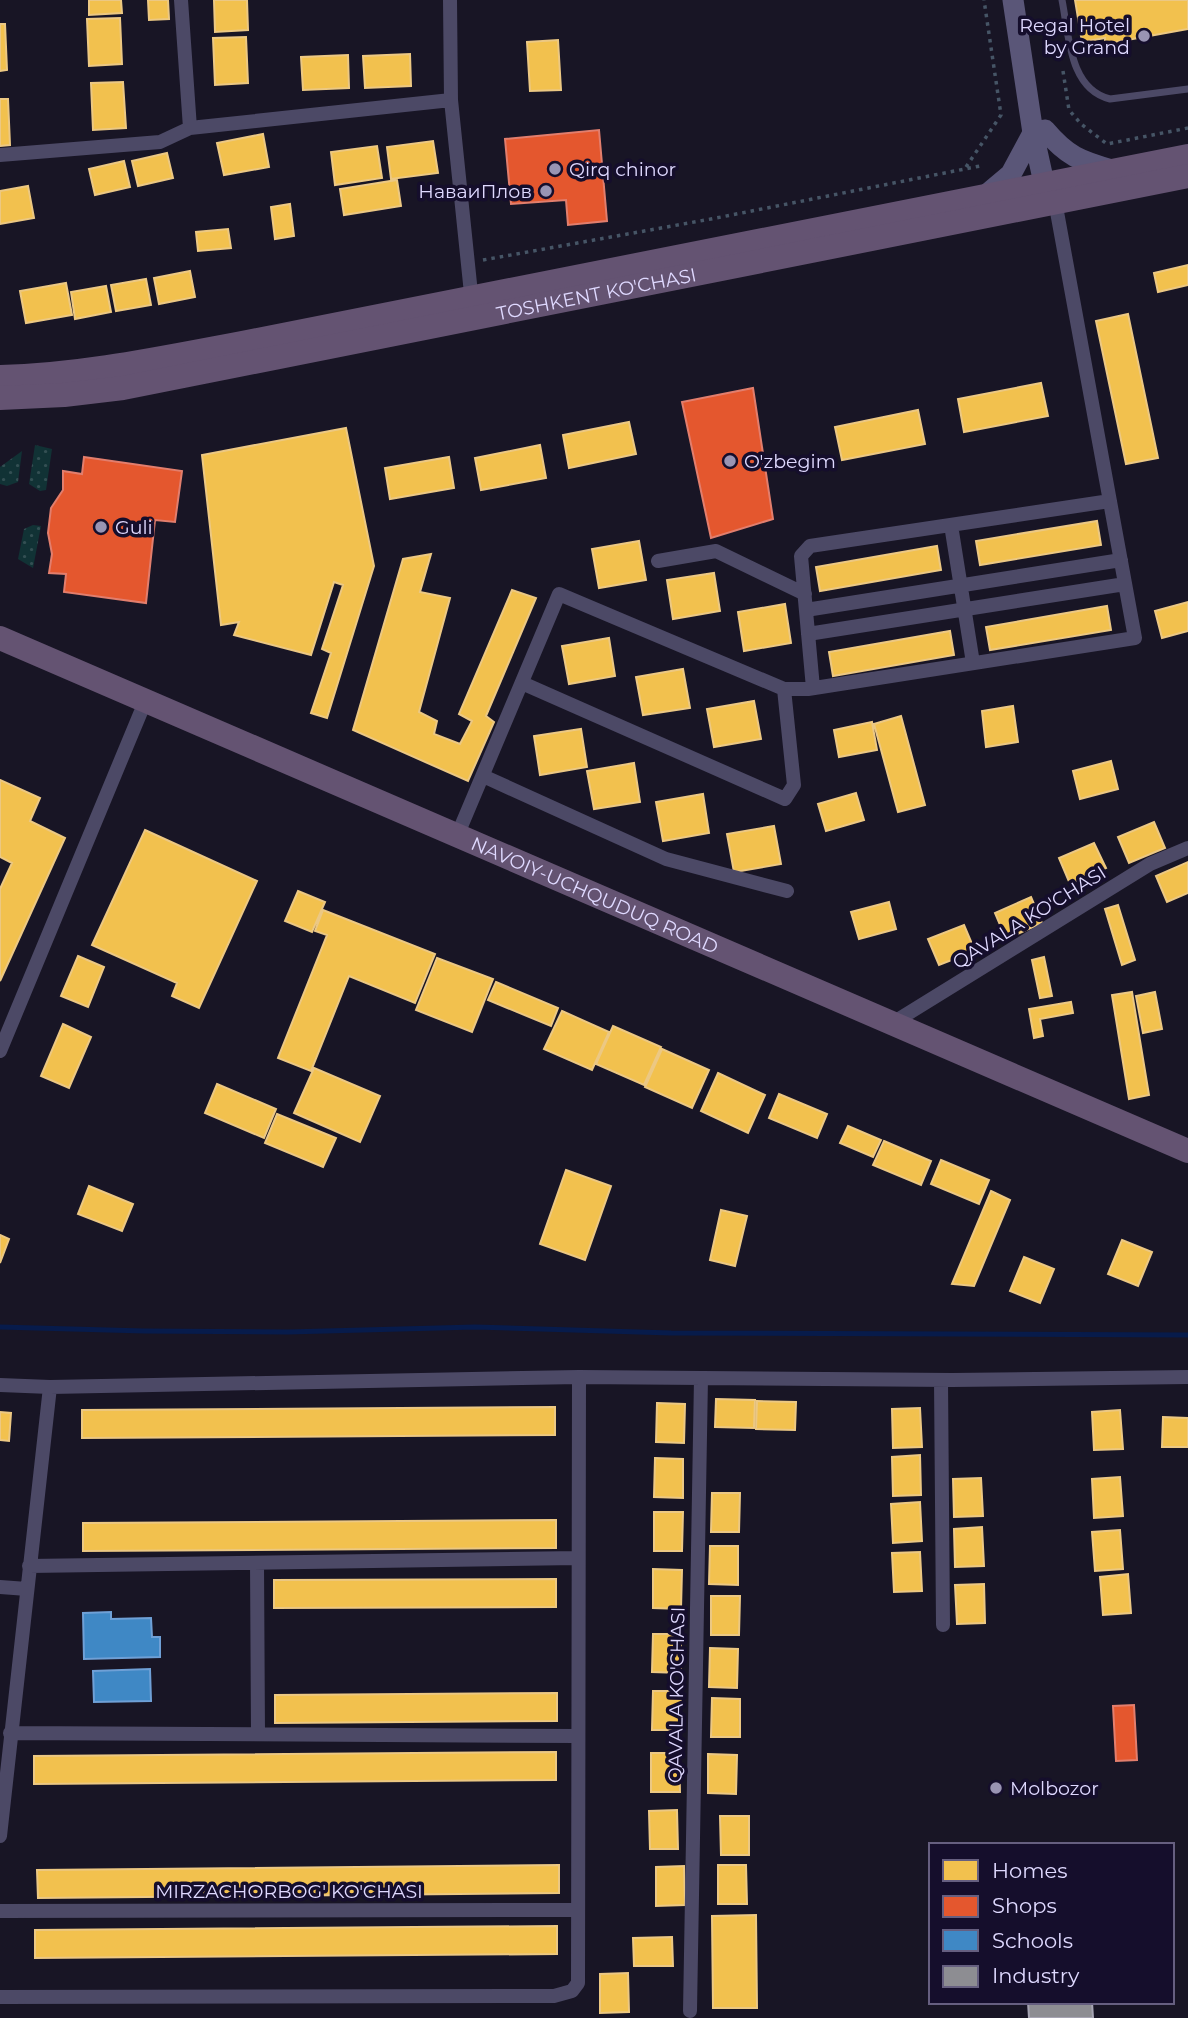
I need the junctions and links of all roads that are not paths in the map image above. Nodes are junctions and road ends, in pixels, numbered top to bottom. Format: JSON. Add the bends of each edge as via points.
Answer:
{"nodes":[{"id":1,"x":181,"y":0,"type":"edge"},
{"id":2,"x":450,"y":0,"type":"edge"},
{"id":3,"x":1013,"y":0,"type":"edge"},
{"id":4,"x":1026,"y":0,"type":"edge"},
{"id":5,"x":1062,"y":0,"type":"edge"},
{"id":6,"x":1188,"y":89,"type":"edge"},
{"id":7,"x":451,"y":100,"type":"junction"},
{"id":8,"x":190,"y":128,"type":"junction"},
{"id":9,"x":1039,"y":131,"type":"junction"},
{"id":10,"x":0,"y":155,"type":"edge"},
{"id":11,"x":1188,"y":156,"type":"edge"},
{"id":12,"x":1112,"y":170,"type":"junction"},
{"id":13,"x":1188,"y":176,"type":"edge"},
{"id":14,"x":1053,"y":188,"type":"junction"},
{"id":15,"x":986,"y":195,"type":"junction"},
{"id":16,"x":472,"y":309,"type":"junction"},
{"id":17,"x":0,"y":377,"type":"edge"},
{"id":18,"x":0,"y":398,"type":"edge"},
{"id":19,"x":1110,"y":501,"type":"junction"},
{"id":20,"x":951,"y":525,"type":"junction"},
{"id":21,"x":1121,"y":560,"type":"junction"},
{"id":22,"x":658,"y":561,"type":"dead end"},
{"id":23,"x":1125,"y":584,"type":"junction"},
{"id":24,"x":961,"y":585,"type":"junction"},
{"id":25,"x":805,"y":594,"type":"junction"},
{"id":26,"x":964,"y":609,"type":"junction"},
{"id":27,"x":806,"y":610,"type":"junction"},
{"id":28,"x":808,"y":634,"type":"junction"},
{"id":29,"x":0,"y":638,"type":"edge"},
{"id":30,"x":973,"y":663,"type":"junction"},
{"id":31,"x":522,"y":683,"type":"junction"},
{"id":32,"x":813,"y":688,"type":"junction"},
{"id":33,"x":784,"y":689,"type":"junction"},
{"id":34,"x":145,"y":702,"type":"junction"},
{"id":35,"x":483,"y":776,"type":"junction"},
{"id":36,"x":457,"y":836,"type":"junction"},
{"id":37,"x":1188,"y":848,"type":"edge"},
{"id":38,"x":787,"y":891,"type":"dead end"},
{"id":39,"x":891,"y":1024,"type":"junction"},
{"id":40,"x":0,"y":1051,"type":"edge"},
{"id":41,"x":1188,"y":1151,"type":"edge"},
{"id":42,"x":579,"y":1377,"type":"junction"},
{"id":43,"x":1188,"y":1377,"type":"edge"},
{"id":44,"x":701,"y":1378,"type":"junction"},
{"id":45,"x":942,"y":1380,"type":"junction"},
{"id":46,"x":0,"y":1385,"type":"edge"},
{"id":47,"x":50,"y":1387,"type":"junction"},
{"id":48,"x":578,"y":1558,"type":"junction"},
{"id":49,"x":257,"y":1563,"type":"junction"},
{"id":50,"x":29,"y":1566,"type":"junction"},
{"id":51,"x":0,"y":1587,"type":"edge"},
{"id":52,"x":27,"y":1589,"type":"junction"},
{"id":53,"x":943,"y":1625,"type":"dead end"},
{"id":54,"x":10,"y":1733,"type":"junction"},
{"id":55,"x":258,"y":1734,"type":"junction"},
{"id":56,"x":578,"y":1736,"type":"junction"},
{"id":57,"x":0,"y":1820,"type":"edge"},
{"id":58,"x":0,"y":1836,"type":"edge"},
{"id":59,"x":578,"y":1910,"type":"junction"},
{"id":60,"x":0,"y":1911,"type":"edge"},
{"id":61,"x":0,"y":1997,"type":"edge"},
{"id":62,"x":690,"y":2011,"type":"dead end"}],
"edges":[{"from":1,"to":8,"type":"street"},
{"from":2,"to":7,"type":"street"},
{"from":3,"to":9,"type":"main road"},
{"from":4,"to":9,"type":"main road"},
{"from":5,"to":6,"type":"lane","via":[[1075,65],[1081,79],[1099,97]]},
{"from":7,"to":8,"type":"street"},
{"from":7,"to":16,"type":"street"},
{"from":8,"to":10,"type":"street","via":[[160,142]]},
{"from":9,"to":12,"type":"main road","via":[[1079,160]]},
{"from":9,"to":14,"type":"main road"},
{"from":9,"to":15,"type":"main road","via":[[1011,174]]},
{"from":11,"to":12,"type":"highway","name":"TOSHKENT KO'CHASI"},
{"from":12,"to":14,"type":"highway","name":"TOSHKENT KO'CHASI"},
{"from":13,"to":14,"type":"highway","name":"TOSHKENT KO'CHASI"},
{"from":14,"to":15,"type":"highway","name":"TOSHKENT KO'CHASI"},
{"from":14,"to":16,"type":"highway","name":"TOSHKENT KO'CHASI"},
{"from":14,"to":19,"type":"street"},
{"from":15,"to":16,"type":"highway","name":"TOSHKENT KO'CHASI"},
{"from":16,"to":17,"type":"highway","name":"TOSHKENT KO'CHASI","via":[[68,372]]},
{"from":16,"to":18,"type":"highway","name":"TOSHKENT KO'CHASI","via":[[123,388]]},
{"from":19,"to":20,"type":"street"},
{"from":19,"to":21,"type":"street"},
{"from":20,"to":24,"type":"street"},
{"from":20,"to":25,"type":"street","via":[[810,546],[801,556]]},
{"from":21,"to":23,"type":"street"},
{"from":21,"to":24,"type":"street"},
{"from":22,"to":25,"type":"street","via":[[716,551]]},
{"from":23,"to":26,"type":"street"},
{"from":23,"to":30,"type":"street","via":[[1135,638]]},
{"from":24,"to":26,"type":"street"},
{"from":24,"to":27,"type":"street"},
{"from":25,"to":27,"type":"street"},
{"from":26,"to":28,"type":"street"},
{"from":26,"to":30,"type":"street"},
{"from":27,"to":28,"type":"street"},
{"from":28,"to":32,"type":"street"},
{"from":29,"to":34,"type":"highway","name":"NAVOIY-UCHQUDUQ ROAD"},
{"from":30,"to":32,"type":"street"},
{"from":31,"to":33,"type":"street","via":[[559,594]]},
{"from":31,"to":33,"type":"street","via":[[785,799],[794,785]]},
{"from":31,"to":35,"type":"street"},
{"from":32,"to":33,"type":"street"},
{"from":34,"to":36,"type":"highway","name":"NAVOIY-UCHQUDUQ ROAD"},
{"from":34,"to":40,"type":"street"},
{"from":35,"to":36,"type":"street"},
{"from":35,"to":38,"type":"street","via":[[666,859]]},
{"from":36,"to":39,"type":"highway","name":"NAVOIY-UCHQUDUQ ROAD"},
{"from":37,"to":39,"type":"street","name":"QAVALA KO'CHASI","via":[[1150,864]]},
{"from":39,"to":41,"type":"highway","name":"NAVOIY-UCHQUDUQ ROAD"},
{"from":42,"to":44,"type":"street"},
{"from":42,"to":47,"type":"street"},
{"from":42,"to":48,"type":"street"},
{"from":43,"to":45,"type":"street"},
{"from":44,"to":45,"type":"street"},
{"from":44,"to":62,"type":"street","name":"QAVALA KO'CHASI"},
{"from":45,"to":53,"type":"street"},
{"from":46,"to":47,"type":"street"},
{"from":47,"to":50,"type":"street"},
{"from":48,"to":49,"type":"street"},
{"from":48,"to":56,"type":"street"},
{"from":49,"to":50,"type":"street"},
{"from":49,"to":55,"type":"street"},
{"from":50,"to":52,"type":"street"},
{"from":51,"to":52,"type":"street"},
{"from":52,"to":54,"type":"street"},
{"from":54,"to":55,"type":"street"},
{"from":54,"to":57,"type":"street"},
{"from":55,"to":56,"type":"street"},
{"from":56,"to":59,"type":"street"},
{"from":57,"to":58,"type":"street"},
{"from":59,"to":60,"type":"street","name":"MIRZACHORBOG' KO'CHASI"},
{"from":59,"to":61,"type":"street","via":[[578,1983],[572,1991],[554,1996]]}]}
